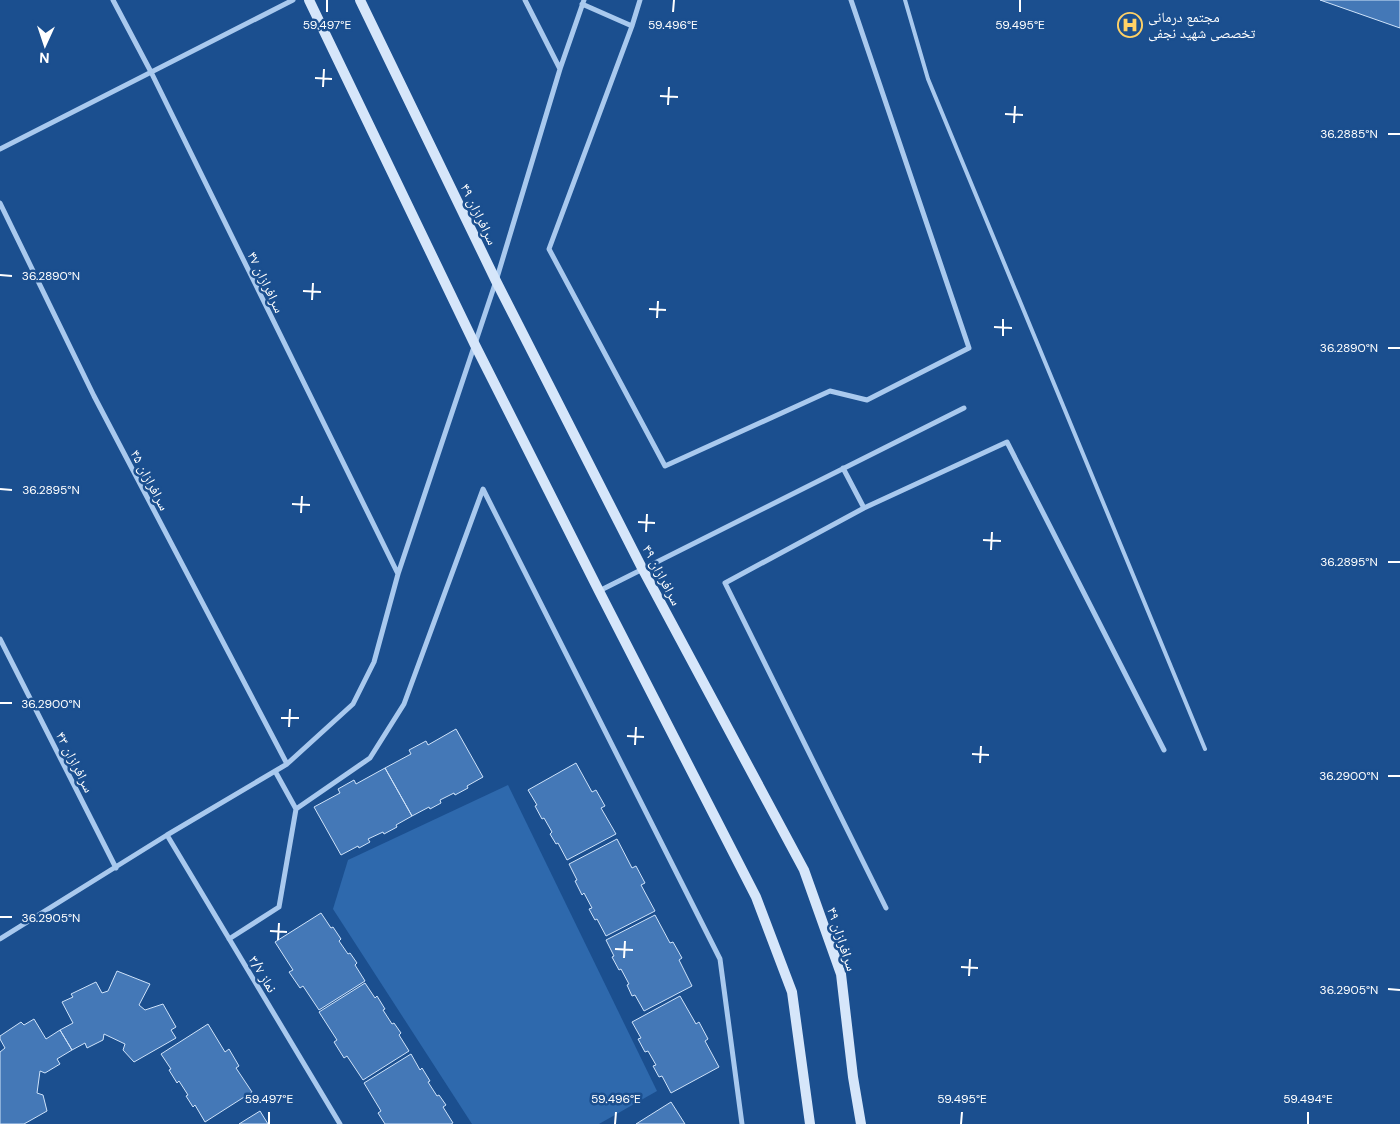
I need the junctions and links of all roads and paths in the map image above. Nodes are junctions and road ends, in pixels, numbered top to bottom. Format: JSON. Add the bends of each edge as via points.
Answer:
{"nodes":[{"id":1,"x":114,"y":0,"type":"edge"},
{"id":2,"x":293,"y":0,"type":"edge"},
{"id":3,"x":309,"y":0,"type":"edge"},
{"id":4,"x":360,"y":0,"type":"edge"},
{"id":5,"x":525,"y":0,"type":"edge"},
{"id":6,"x":640,"y":0,"type":"edge"},
{"id":7,"x":851,"y":0,"type":"edge"},
{"id":8,"x":905,"y":0,"type":"edge"},
{"id":9,"x":583,"y":2,"type":"edge"},
{"id":10,"x":632,"y":26,"type":"junction"},
{"id":11,"x":560,"y":70,"type":"junction"},
{"id":12,"x":150,"y":72,"type":"junction"},
{"id":13,"x":0,"y":149,"type":"edge"},
{"id":14,"x":0,"y":202,"type":"edge"},
{"id":15,"x":496,"y":281,"type":"junction"},
{"id":16,"x":475,"y":345,"type":"junction"},
{"id":17,"x":964,"y":408,"type":"dead end"},
{"id":18,"x":843,"y":468,"type":"junction"},
{"id":19,"x":864,"y":508,"type":"junction"},
{"id":20,"x":642,"y":568,"type":"junction"},
{"id":21,"x":398,"y":574,"type":"junction"},
{"id":22,"x":598,"y":591,"type":"junction"},
{"id":23,"x":0,"y":639,"type":"edge"},
{"id":24,"x":1205,"y":749,"type":"dead end"},
{"id":25,"x":1164,"y":750,"type":"dead end"},
{"id":26,"x":287,"y":764,"type":"junction"},
{"id":27,"x":275,"y":771,"type":"junction"},
{"id":28,"x":296,"y":810,"type":"junction"},
{"id":29,"x":167,"y":835,"type":"junction"},
{"id":30,"x":116,"y":868,"type":"junction"},
{"id":31,"x":886,"y":908,"type":"dead end"},
{"id":32,"x":0,"y":939,"type":"edge"},
{"id":33,"x":229,"y":940,"type":"junction"},
{"id":34,"x":340,"y":1124,"type":"edge"},
{"id":35,"x":742,"y":1124,"type":"edge"},
{"id":36,"x":810,"y":1124,"type":"edge"},
{"id":37,"x":861,"y":1124,"type":"edge"}],
"edges":[{"from":1,"to":12,"type":"street","name":"سرافرازان ۴۷"},
{"from":2,"to":12,"type":"street"},
{"from":3,"to":16,"type":"street"},
{"from":4,"to":15,"type":"street","name":"سرافرازان ۴۹"},
{"from":5,"to":11,"type":"street"},
{"from":6,"to":10,"type":"street"},
{"from":7,"to":10,"type":"street","via":[[969,348],[866,400],[830,391],[665,466],[549,249]]},
{"from":8,"to":24,"type":"lane","via":[[928,79]]},
{"from":9,"to":10,"type":"street"},
{"from":9,"to":11,"type":"street"},
{"from":11,"to":15,"type":"street"},
{"from":12,"to":13,"type":"street"},
{"from":12,"to":21,"type":"street","name":"سرافرازان ۴۷"},
{"from":14,"to":26,"type":"street","name":"سرافرازان ۴۵","via":[[94,396]]},
{"from":15,"to":16,"type":"street"},
{"from":15,"to":20,"type":"street","name":"سرافرازان ۴۹"},
{"from":16,"to":21,"type":"street"},
{"from":16,"to":22,"type":"street"},
{"from":17,"to":18,"type":"street"},
{"from":18,"to":19,"type":"street"},
{"from":18,"to":20,"type":"street"},
{"from":19,"to":25,"type":"street","via":[[1007,442]]},
{"from":19,"to":31,"type":"street","via":[[725,583]]},
{"from":20,"to":22,"type":"street"},
{"from":20,"to":37,"type":"street","name":"سرافرازان ۴۹","via":[[804,870],[841,974]]},
{"from":21,"to":26,"type":"street","via":[[374,662],[353,704]]},
{"from":22,"to":36,"type":"street","via":[[756,897],[792,992]]},
{"from":23,"to":30,"type":"street","name":"سرافرازان ۴۳"},
{"from":26,"to":27,"type":"street"},
{"from":27,"to":28,"type":"street"},
{"from":27,"to":29,"type":"street"},
{"from":28,"to":33,"type":"street","via":[[279,906]]},
{"from":28,"to":35,"type":"street","via":[[370,758],[404,704],[483,489],[720,959]]},
{"from":29,"to":30,"type":"street"},
{"from":29,"to":33,"type":"street","name":"نماز ۳/۷"},
{"from":30,"to":32,"type":"street"},
{"from":33,"to":34,"type":"street","name":"نماز ۳/۷"}]}
